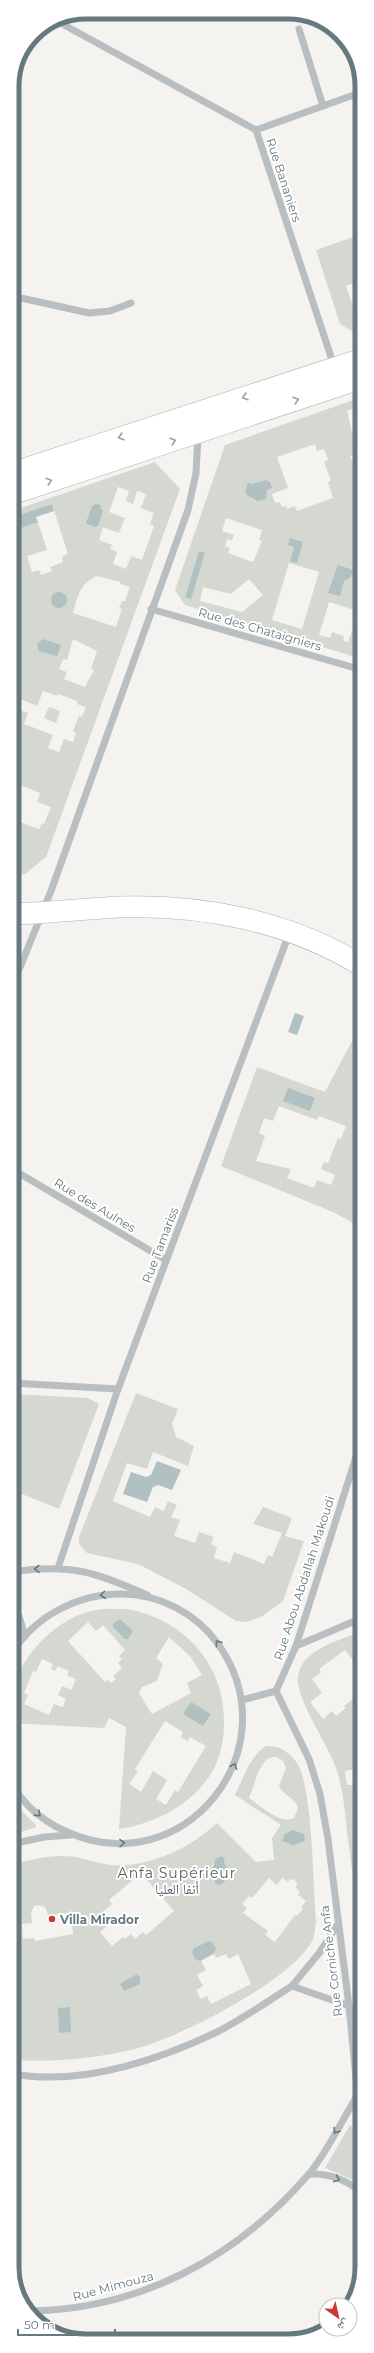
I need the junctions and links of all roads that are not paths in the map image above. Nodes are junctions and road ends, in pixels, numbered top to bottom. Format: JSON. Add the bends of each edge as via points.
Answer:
{"nodes":[{"id":1,"x":61,"y":24,"type":"edge"},
{"id":2,"x":299,"y":29,"type":"dead end"},
{"id":3,"x":355,"y":95,"type":"edge"},
{"id":4,"x":323,"y":106,"type":"junction"},
{"id":5,"x":256,"y":130,"type":"junction"},
{"id":6,"x":19,"y":298,"type":"edge"},
{"id":7,"x":132,"y":303,"type":"dead end"},
{"id":8,"x":355,"y":364,"type":"edge"},
{"id":9,"x":337,"y":377,"type":"junction"},
{"id":10,"x":355,"y":378,"type":"edge"},
{"id":11,"x":199,"y":432,"type":"junction"},
{"id":12,"x":19,"y":471,"type":"edge"},
{"id":13,"x":19,"y":492,"type":"edge"},
{"id":14,"x":151,"y":609,"type":"junction"},
{"id":15,"x":355,"y":668,"type":"edge"},
{"id":16,"x":41,"y":912,"type":"junction"},
{"id":17,"x":19,"y":914,"type":"edge"},
{"id":18,"x":290,"y":932,"type":"junction"},
{"id":19,"x":355,"y":962,"type":"edge"},
{"id":20,"x":19,"y":969,"type":"edge"},
{"id":21,"x":19,"y":1173,"type":"edge"},
{"id":22,"x":166,"y":1260,"type":"junction"},
{"id":23,"x":19,"y":1383,"type":"edge"},
{"id":24,"x":118,"y":1389,"type":"junction"},
{"id":25,"x":355,"y":1460,"type":"edge"},
{"id":26,"x":58,"y":1568,"type":"junction"},
{"id":27,"x":19,"y":1571,"type":"edge"},
{"id":28,"x":155,"y":1598,"type":"junction"},
{"id":29,"x":19,"y":1614,"type":"edge"},
{"id":30,"x":355,"y":1621,"type":"edge"},
{"id":31,"x":26,"y":1636,"type":"junction"},
{"id":32,"x":19,"y":1645,"type":"edge"},
{"id":33,"x":296,"y":1646,"type":"junction"},
{"id":34,"x":276,"y":1691,"type":"junction"},
{"id":35,"x":242,"y":1700,"type":"junction"},
{"id":36,"x":19,"y":1794,"type":"edge"},
{"id":37,"x":73,"y":1835,"type":"junction"},
{"id":38,"x":19,"y":1842,"type":"edge"},
{"id":39,"x":338,"y":1924,"type":"junction"},
{"id":40,"x":292,"y":1986,"type":"junction"},
{"id":41,"x":349,"y":2006,"type":"junction"},
{"id":42,"x":19,"y":2074,"type":"edge"},
{"id":43,"x":355,"y":2085,"type":"edge"},
{"id":44,"x":355,"y":2100,"type":"edge"},
{"id":45,"x":309,"y":2174,"type":"junction"},
{"id":46,"x":355,"y":2189,"type":"edge"},
{"id":47,"x":35,"y":2310,"type":"edge"}],
"edges":[{"from":1,"to":5,"type":"street","name":"Rue Bananiers"},
{"from":2,"to":4,"type":"street"},
{"from":3,"to":4,"type":"street"},
{"from":4,"to":5,"type":"street"},
{"from":5,"to":9,"type":"street","name":"Rue Bananiers"},
{"from":6,"to":7,"type":"street","via":[[89,313],[110,311]]},
{"from":8,"to":9,"type":"main road"},
{"from":9,"to":10,"type":"main road"},
{"from":11,"to":9,"type":"main road","one_way":true},
{"from":9,"to":12,"type":"main road","one_way":true},
{"from":13,"to":11,"type":"main road","one_way":true},
{"from":11,"to":14,"type":"street","via":[[196,473],[188,510]]},
{"from":14,"to":15,"type":"street","name":"Rue des Chataigniers"},
{"from":14,"to":16,"type":"street"},
{"from":16,"to":17,"type":"main road"},
{"from":16,"to":18,"type":"main road","via":[[119,907],[198,911],[256,921]]},
{"from":16,"to":20,"type":"street"},
{"from":18,"to":19,"type":"main road"},
{"from":18,"to":22,"type":"street","name":"Rue Tamariss"},
{"from":21,"to":22,"type":"street","name":"Rue des Aulnes"},
{"from":22,"to":24,"type":"street","name":"Rue Tamariss"},
{"from":23,"to":24,"type":"street"},
{"from":24,"to":26,"type":"street","name":"Rue Tamariss"},
{"from":25,"to":33,"type":"street","name":"Rue Abou Abdallah Makoudi"},
{"from":26,"to":27,"type":"street","one_way":true},
{"from":26,"to":28,"type":"street","via":[[100,1575]]},
{"from":28,"to":31,"type":"street","one_way":true,"via":[[122,1594],[86,1598],[53,1613]]},
{"from":35,"to":28,"type":"street","one_way":true,"via":[[234,1670],[214,1638],[198,1622]]},
{"from":29,"to":31,"type":"street"},
{"from":30,"to":33,"type":"street"},
{"from":31,"to":32,"type":"street"},
{"from":33,"to":34,"type":"street","name":"Rue Abou Abdallah Makoudi"},
{"from":34,"to":35,"type":"street"},
{"from":34,"to":39,"type":"street","name":"Rue Corniche Anfa","via":[[309,1759],[320,1794]]},
{"from":37,"to":35,"type":"street","one_way":true,"via":[[109,1843],[140,1841],[163,1835],[195,1817],[220,1791],[237,1758],[244,1723]]},
{"from":36,"to":37,"type":"street","one_way":true,"via":[[40,1816]]},
{"from":37,"to":38,"type":"street"},
{"from":39,"to":40,"type":"street","via":[[320,1952]]},
{"from":39,"to":41,"type":"street","name":"Rue Corniche Anfa"},
{"from":40,"to":41,"type":"street"},
{"from":40,"to":42,"type":"street","via":[[219,2031],[170,2052],[92,2074],[61,2077]]},
{"from":41,"to":43,"type":"street","name":"Rue Corniche Anfa"},
{"from":44,"to":45,"type":"street","name":"Rue Mimouza","one_way":true},
{"from":45,"to":46,"type":"street","one_way":true,"via":[[332,2176]]},
{"from":45,"to":47,"type":"street","name":"Rue Mimouza","via":[[280,2204],[234,2244],[173,2280],[134,2295],[90,2306]]}]}
